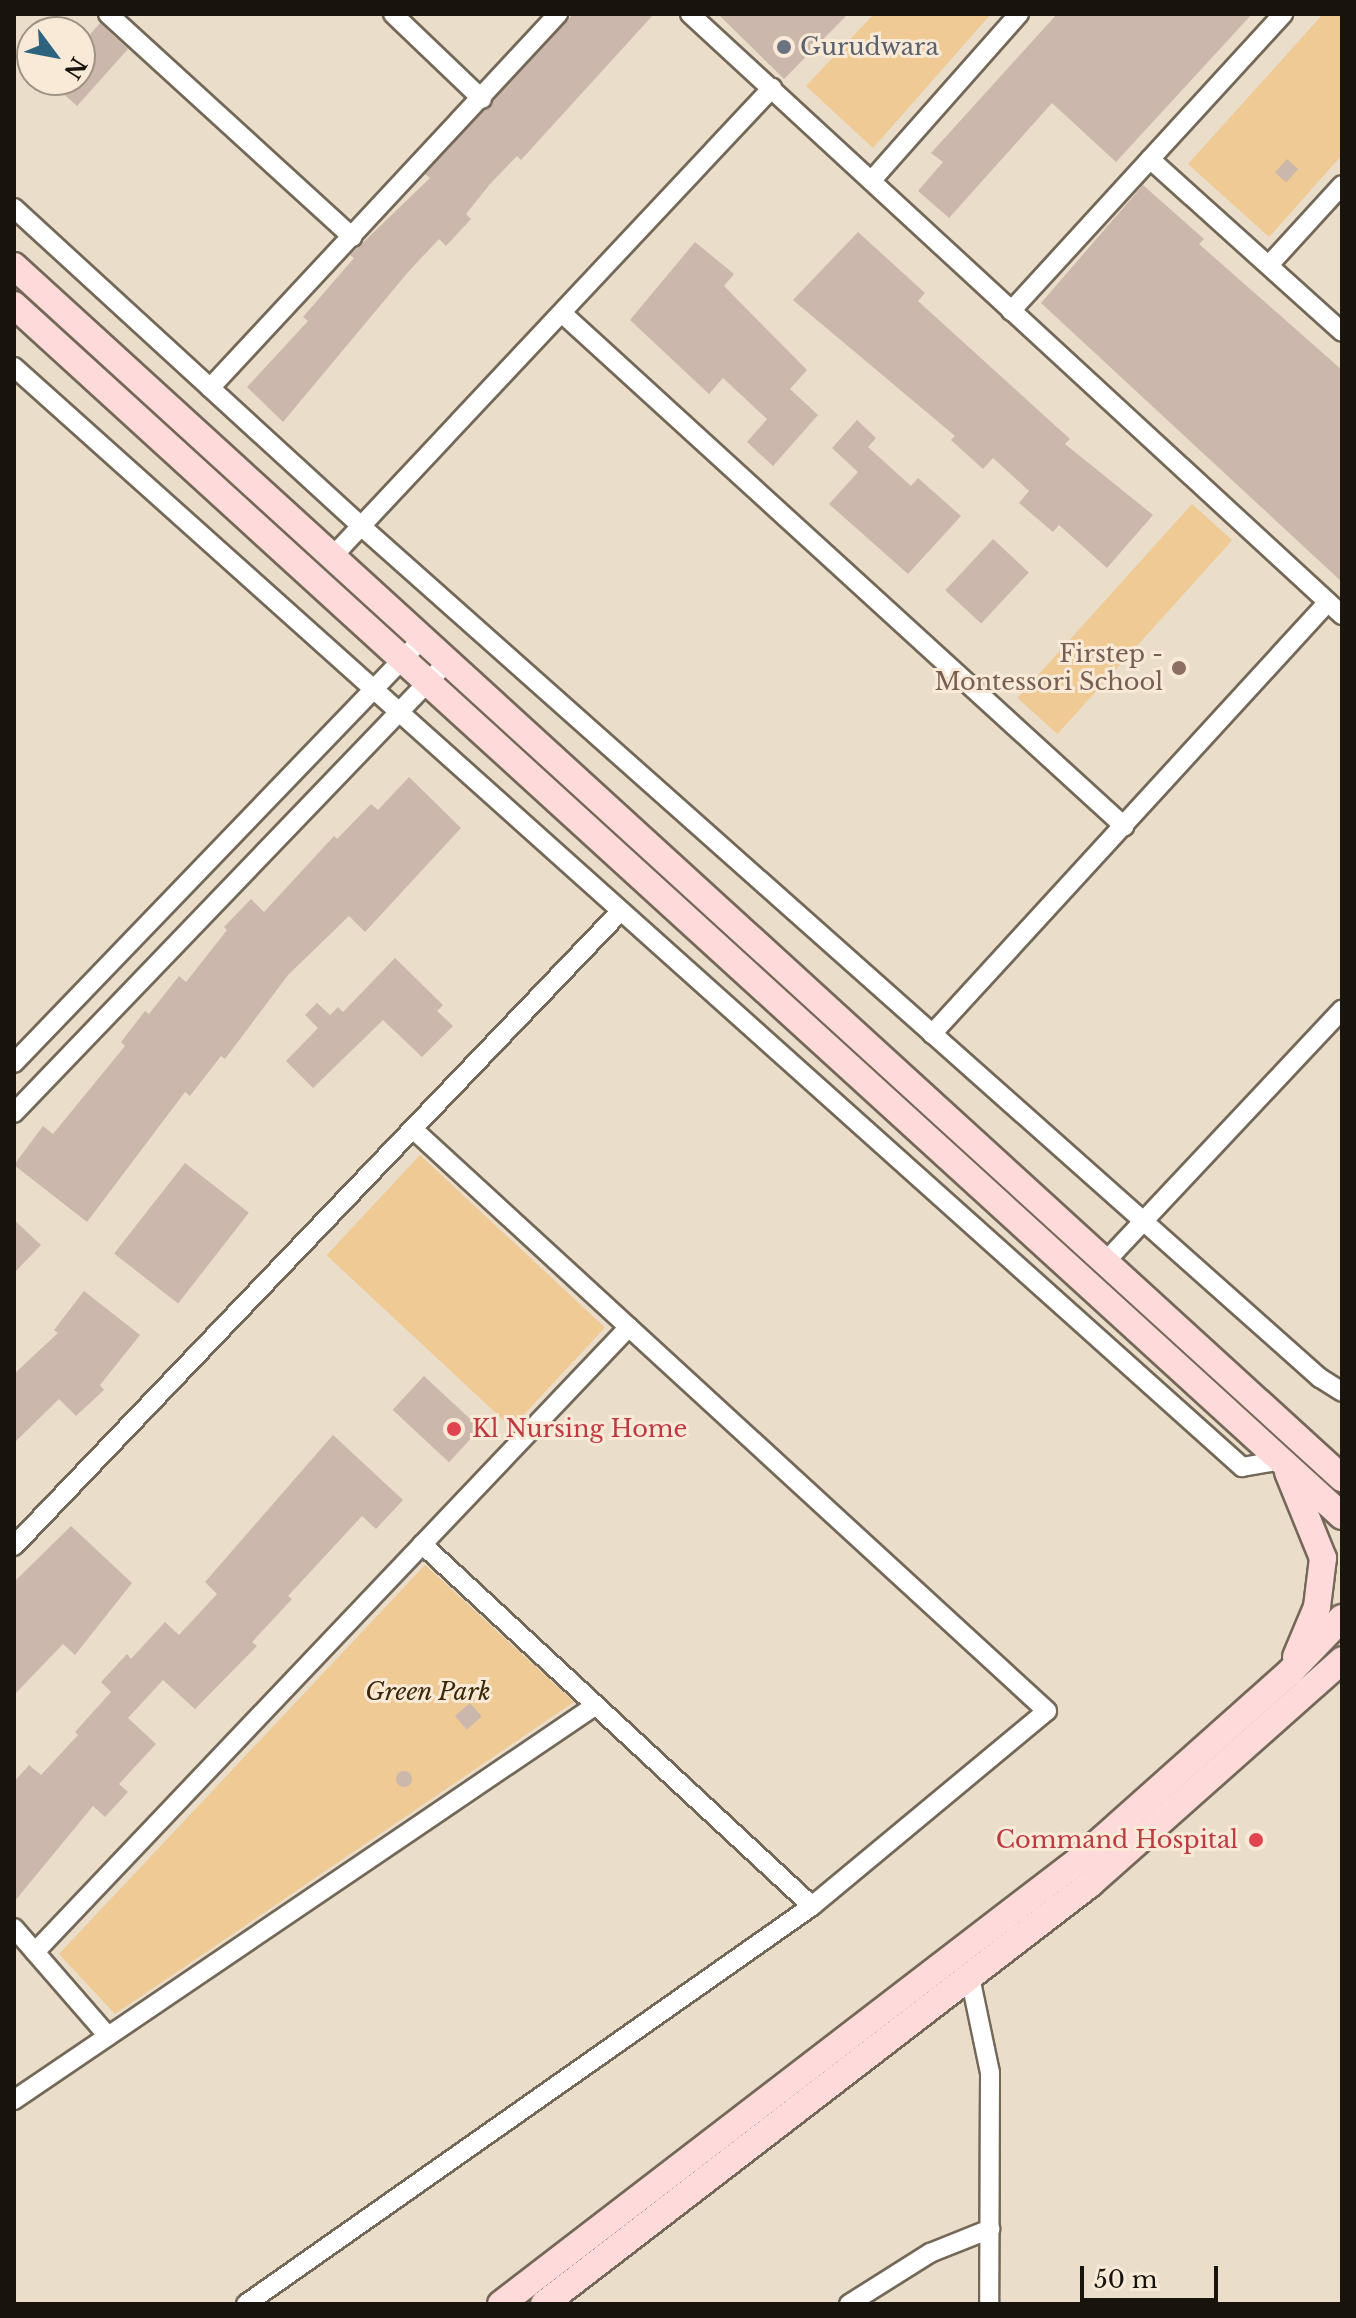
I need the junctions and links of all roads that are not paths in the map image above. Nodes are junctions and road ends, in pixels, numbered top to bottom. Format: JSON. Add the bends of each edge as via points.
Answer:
{"nodes":[{"id":1,"x":108,"y":14,"type":"edge"},
{"id":2,"x":393,"y":14,"type":"edge"},
{"id":3,"x":558,"y":14,"type":"edge"},
{"id":4,"x":690,"y":14,"type":"edge"},
{"id":5,"x":1019,"y":14,"type":"edge"},
{"id":6,"x":1283,"y":14,"type":"edge"},
{"id":7,"x":772,"y":88,"type":"junction"},
{"id":8,"x":482,"y":99,"type":"junction"},
{"id":9,"x":1150,"y":159,"type":"junction"},
{"id":10,"x":872,"y":180,"type":"junction"},
{"id":11,"x":1342,"y":185,"type":"edge"},
{"id":12,"x":14,"y":208,"type":"edge"},
{"id":13,"x":352,"y":237,"type":"junction"},
{"id":14,"x":1269,"y":265,"type":"junction"},
{"id":15,"x":14,"y":266,"type":"edge"},
{"id":16,"x":14,"y":305,"type":"edge"},
{"id":17,"x":1011,"y":311,"type":"junction"},
{"id":18,"x":563,"y":314,"type":"junction"},
{"id":19,"x":1342,"y":332,"type":"edge"},
{"id":20,"x":14,"y":367,"type":"edge"},
{"id":21,"x":210,"y":388,"type":"junction"},
{"id":22,"x":361,"y":526,"type":"junction"},
{"id":23,"x":332,"y":556,"type":"junction"},
{"id":24,"x":299,"y":565,"type":"junction"},
{"id":25,"x":324,"y":588,"type":"junction"},
{"id":26,"x":1335,"y":608,"type":"edge"},
{"id":27,"x":423,"y":638,"type":"junction"},
{"id":28,"x":402,"y":659,"type":"junction"},
{"id":29,"x":448,"y":661,"type":"junction"},
{"id":30,"x":428,"y":682,"type":"junction"},
{"id":31,"x":371,"y":692,"type":"junction"},
{"id":32,"x":397,"y":715,"type":"junction"},
{"id":33,"x":1124,"y":826,"type":"junction"},
{"id":34,"x":619,"y":913,"type":"junction"},
{"id":35,"x":1342,"y":1010,"type":"edge"},
{"id":36,"x":932,"y":1034,"type":"junction"},
{"id":37,"x":14,"y":1063,"type":"edge"},
{"id":38,"x":14,"y":1113,"type":"edge"},
{"id":39,"x":414,"y":1130,"type":"junction"},
{"id":40,"x":1143,"y":1221,"type":"junction"},
{"id":41,"x":1106,"y":1261,"type":"junction"},
{"id":42,"x":629,"y":1327,"type":"junction"},
{"id":43,"x":1342,"y":1392,"type":"edge"},
{"id":44,"x":1300,"y":1439,"type":"junction"},
{"id":45,"x":1282,"y":1460,"type":"junction"},
{"id":46,"x":1342,"y":1462,"type":"edge"},
{"id":47,"x":1342,"y":1478,"type":"edge"},
{"id":48,"x":1342,"y":1516,"type":"edge"},
{"id":49,"x":422,"y":1544,"type":"junction"},
{"id":50,"x":14,"y":1546,"type":"edge"},
{"id":51,"x":1342,"y":1618,"type":"edge"},
{"id":52,"x":1342,"y":1660,"type":"edge"},
{"id":53,"x":1290,"y":1672,"type":"junction"},
{"id":54,"x":596,"y":1705,"type":"junction"},
{"id":55,"x":812,"y":1906,"type":"junction"},
{"id":56,"x":14,"y":1928,"type":"edge"},
{"id":57,"x":35,"y":1952,"type":"junction"},
{"id":58,"x":970,"y":1977,"type":"junction"},
{"id":59,"x":108,"y":2036,"type":"junction"},
{"id":60,"x":14,"y":2100,"type":"edge"},
{"id":61,"x":990,"y":2229,"type":"junction"},
{"id":62,"x":246,"y":2304,"type":"edge"},
{"id":63,"x":501,"y":2304,"type":"edge"},
{"id":64,"x":544,"y":2304,"type":"edge"},
{"id":65,"x":849,"y":2304,"type":"edge"},
{"id":66,"x":989,"y":2304,"type":"edge"}],
"edges":[{"from":1,"to":13,"type":"street"},
{"from":2,"to":8,"type":"street"},
{"from":3,"to":8,"type":"street"},
{"from":4,"to":7,"type":"street"},
{"from":5,"to":10,"type":"street"},
{"from":6,"to":9,"type":"street"},
{"from":7,"to":10,"type":"street"},
{"from":7,"to":18,"type":"street"},
{"from":8,"to":13,"type":"street"},
{"from":9,"to":14,"type":"street"},
{"from":9,"to":17,"type":"street"},
{"from":10,"to":17,"type":"street"},
{"from":11,"to":14,"type":"street"},
{"from":12,"to":21,"type":"street"},
{"from":13,"to":21,"type":"street"},
{"from":14,"to":19,"type":"street"},
{"from":15,"to":23,"type":"street"},
{"from":16,"to":24,"type":"street"},
{"from":17,"to":26,"type":"street"},
{"from":18,"to":22,"type":"street"},
{"from":18,"to":33,"type":"street"},
{"from":20,"to":31,"type":"street"},
{"from":21,"to":22,"type":"street"},
{"from":22,"to":23,"type":"street"},
{"from":22,"to":36,"type":"street"},
{"from":23,"to":24,"type":"street"},
{"from":23,"to":25,"type":"street"},
{"from":23,"to":27,"type":"street"},
{"from":24,"to":25,"type":"street"},
{"from":25,"to":28,"type":"street"},
{"from":26,"to":33,"type":"street"},
{"from":27,"to":28,"type":"street"},
{"from":27,"to":29,"type":"street"},
{"from":28,"to":30,"type":"street"},
{"from":28,"to":31,"type":"street"},
{"from":29,"to":30,"type":"street"},
{"from":29,"to":41,"type":"street"},
{"from":30,"to":32,"type":"street"},
{"from":30,"to":45,"type":"street"},
{"from":31,"to":32,"type":"street"},
{"from":31,"to":37,"type":"street"},
{"from":32,"to":34,"type":"street"},
{"from":32,"to":38,"type":"street"},
{"from":33,"to":36,"type":"street"},
{"from":34,"to":39,"type":"street"},
{"from":34,"to":45,"type":"street","via":[[1242,1467]]},
{"from":35,"to":40,"type":"street"},
{"from":36,"to":40,"type":"street"},
{"from":39,"to":42,"type":"street"},
{"from":39,"to":50,"type":"street"},
{"from":40,"to":41,"type":"street"},
{"from":40,"to":43,"type":"street"},
{"from":41,"to":44,"type":"street"},
{"from":42,"to":49,"type":"street"},
{"from":42,"to":55,"type":"street","via":[[1047,1711]]},
{"from":44,"to":46,"type":"street"},
{"from":44,"to":47,"type":"street"},
{"from":45,"to":48,"type":"street"},
{"from":45,"to":53,"type":"street","via":[[1323,1558],[1317,1607]]},
{"from":49,"to":54,"type":"street"},
{"from":49,"to":57,"type":"street"},
{"from":51,"to":53,"type":"street"},
{"from":52,"to":58,"type":"street","via":[[1090,1884]]},
{"from":53,"to":63,"type":"street","via":[[1080,1859]]},
{"from":54,"to":55,"type":"street"},
{"from":54,"to":59,"type":"street"},
{"from":55,"to":62,"type":"street"},
{"from":56,"to":57,"type":"street"},
{"from":57,"to":59,"type":"street"},
{"from":58,"to":61,"type":"street","via":[[990,2073]]},
{"from":58,"to":64,"type":"street"},
{"from":59,"to":60,"type":"street"},
{"from":61,"to":65,"type":"street","via":[[930,2253]]},
{"from":61,"to":66,"type":"street"}]}
